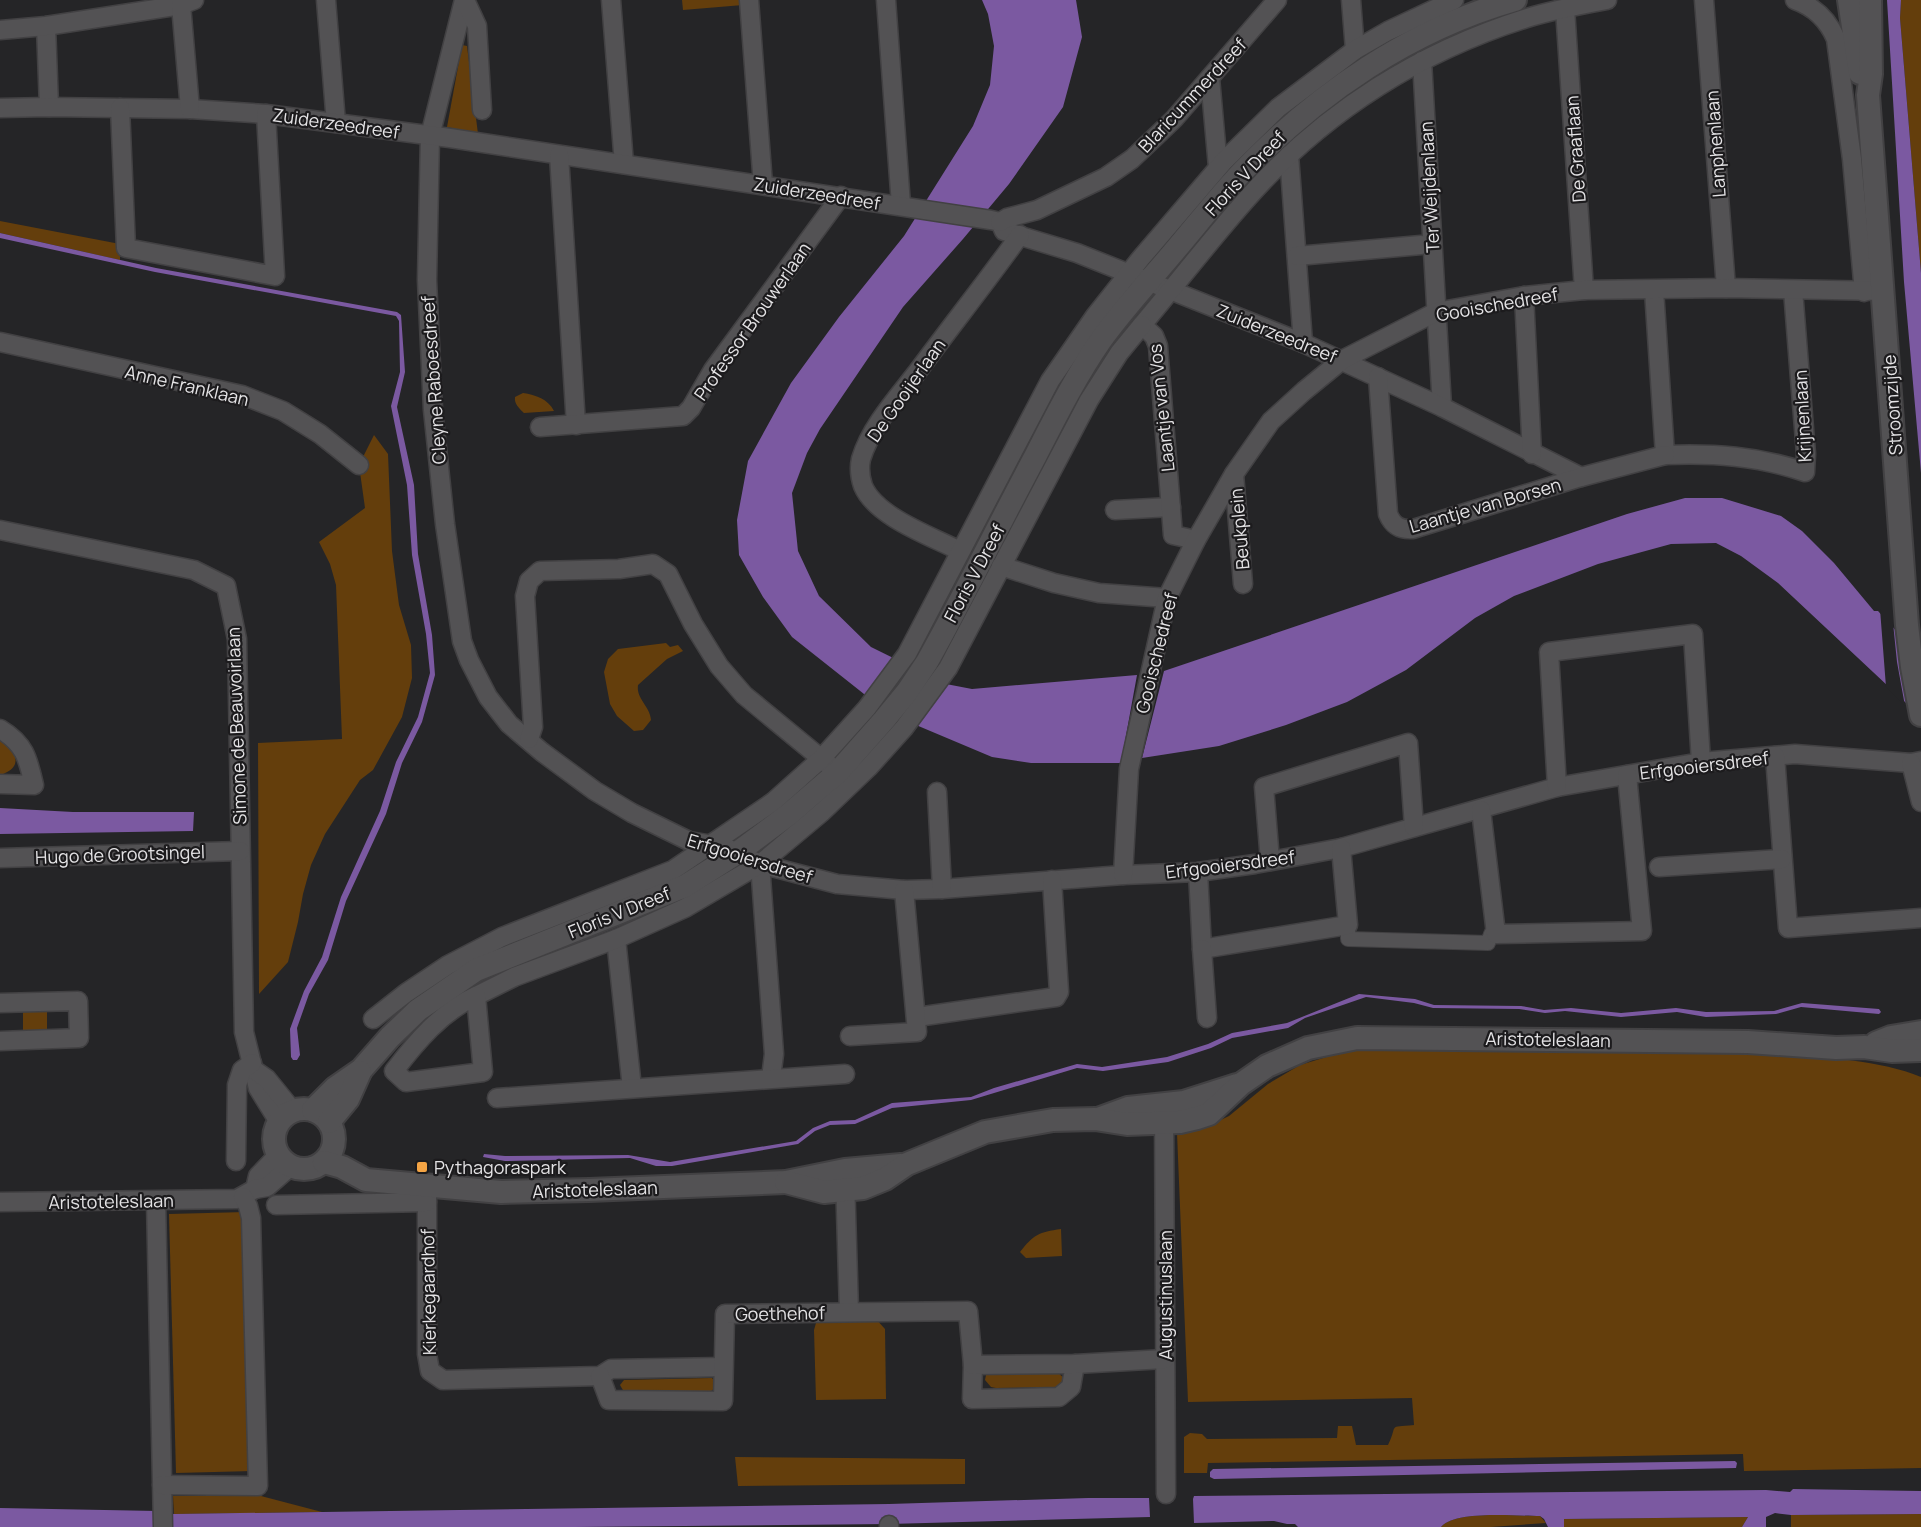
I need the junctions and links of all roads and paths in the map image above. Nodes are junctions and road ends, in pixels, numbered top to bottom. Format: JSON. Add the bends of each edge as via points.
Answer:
{"nodes":[{"id":1,"x":326,"y":0,"type":"edge"},
{"id":2,"x":464,"y":0,"type":"edge"},
{"id":3,"x":611,"y":0,"type":"edge"},
{"id":4,"x":749,"y":0,"type":"edge"},
{"id":5,"x":886,"y":0,"type":"edge"},
{"id":6,"x":1277,"y":0,"type":"edge"},
{"id":7,"x":1352,"y":0,"type":"edge"},
{"id":8,"x":1454,"y":0,"type":"edge"},
{"id":9,"x":1515,"y":0,"type":"edge"},
{"id":10,"x":1607,"y":0,"type":"edge"},
{"id":11,"x":1704,"y":0,"type":"edge"},
{"id":12,"x":1795,"y":0,"type":"edge"},
{"id":13,"x":1850,"y":0,"type":"edge"},
{"id":14,"x":1870,"y":0,"type":"edge"},
{"id":15,"x":188,"y":3,"type":"edge"},
{"id":16,"x":1564,"y":9,"type":"junction"},
{"id":17,"x":46,"y":26,"type":"junction"},
{"id":18,"x":0,"y":30,"type":"edge"},
{"id":19,"x":1355,"y":50,"type":"junction"},
{"id":20,"x":1422,"y":61,"type":"junction"},
{"id":21,"x":1210,"y":78,"type":"junction"},
{"id":22,"x":1868,"y":95,"type":"junction"},
{"id":23,"x":49,"y":107,"type":"junction"},
{"id":24,"x":0,"y":108,"type":"edge"},
{"id":25,"x":120,"y":108,"type":"junction"},
{"id":26,"x":190,"y":109,"type":"junction"},
{"id":27,"x":482,"y":110,"type":"dead end"},
{"id":28,"x":266,"y":114,"type":"junction"},
{"id":29,"x":336,"y":123,"type":"junction"},
{"id":30,"x":430,"y":136,"type":"junction"},
{"id":31,"x":559,"y":154,"type":"junction"},
{"id":32,"x":1289,"y":155,"type":"junction"},
{"id":33,"x":624,"y":164,"type":"junction"},
{"id":34,"x":1218,"y":167,"type":"junction"},
{"id":35,"x":762,"y":185,"type":"junction"},
{"id":36,"x":840,"y":196,"type":"junction"},
{"id":37,"x":908,"y":207,"type":"junction"},
{"id":38,"x":995,"y":221,"type":"junction"},
{"id":39,"x":1020,"y":235,"type":"junction"},
{"id":40,"x":1421,"y":245,"type":"dead end"},
{"id":41,"x":1298,"y":256,"type":"junction"},
{"id":42,"x":1139,"y":278,"type":"junction"},
{"id":43,"x":1726,"y":288,"type":"junction"},
{"id":44,"x":1171,"y":290,"type":"junction"},
{"id":45,"x":1584,"y":290,"type":"junction"},
{"id":46,"x":1654,"y":290,"type":"junction"},
{"id":47,"x":1793,"y":290,"type":"junction"},
{"id":48,"x":1874,"y":292,"type":"junction"},
{"id":49,"x":1524,"y":296,"type":"junction"},
{"id":50,"x":1436,"y":312,"type":"junction"},
{"id":51,"x":1142,"y":325,"type":"junction"},
{"id":52,"x":0,"y":342,"type":"edge"},
{"id":53,"x":1303,"y":342,"type":"junction"},
{"id":54,"x":1342,"y":360,"type":"junction"},
{"id":55,"x":1378,"y":377,"type":"junction"},
{"id":56,"x":1442,"y":407,"type":"junction"},
{"id":57,"x":576,"y":425,"type":"junction"},
{"id":58,"x":540,"y":427,"type":"dead end"},
{"id":59,"x":1532,"y":454,"type":"junction"},
{"id":60,"x":1665,"y":455,"type":"junction"},
{"id":61,"x":358,"y":465,"type":"dead end"},
{"id":62,"x":1234,"y":474,"type":"junction"},
{"id":63,"x":1581,"y":477,"type":"junction"},
{"id":64,"x":1171,"y":507,"type":"junction"},
{"id":65,"x":1115,"y":510,"type":"dead end"},
{"id":66,"x":0,"y":530,"type":"edge"},
{"id":67,"x":1196,"y":540,"type":"junction"},
{"id":68,"x":960,"y":551,"type":"junction"},
{"id":69,"x":1001,"y":566,"type":"junction"},
{"id":70,"x":1243,"y":584,"type":"dead end"},
{"id":71,"x":1167,"y":597,"type":"junction"},
{"id":72,"x":927,"y":661,"type":"junction"},
{"id":73,"x":1921,"y":714,"type":"edge"},
{"id":74,"x":885,"y":719,"type":"junction"},
{"id":75,"x":0,"y":729,"type":"edge"},
{"id":76,"x":529,"y":739,"type":"junction"},
{"id":77,"x":1775,"y":756,"type":"junction"},
{"id":78,"x":1701,"y":762,"type":"junction"},
{"id":79,"x":1916,"y":762,"type":"edge"},
{"id":80,"x":829,"y":765,"type":"junction"},
{"id":81,"x":1627,"y":775,"type":"junction"},
{"id":82,"x":0,"y":784,"type":"edge"},
{"id":83,"x":1557,"y":787,"type":"junction"},
{"id":84,"x":938,"y":792,"type":"dead end"},
{"id":85,"x":1921,"y":802,"type":"edge"},
{"id":86,"x":1481,"y":810,"type":"junction"},
{"id":87,"x":1414,"y":827,"type":"junction"},
{"id":88,"x":711,"y":844,"type":"junction"},
{"id":89,"x":1341,"y":848,"type":"junction"},
{"id":90,"x":240,"y":850,"type":"junction"},
{"id":91,"x":737,"y":853,"type":"junction"},
{"id":92,"x":0,"y":858,"type":"edge"},
{"id":93,"x":1782,"y":859,"type":"junction"},
{"id":94,"x":1270,"y":861,"type":"junction"},
{"id":95,"x":760,"y":864,"type":"junction"},
{"id":96,"x":1659,"y":867,"type":"dead end"},
{"id":97,"x":1198,"y":872,"type":"junction"},
{"id":98,"x":1123,"y":875,"type":"junction"},
{"id":99,"x":1052,"y":880,"type":"junction"},
{"id":100,"x":942,"y":889,"type":"junction"},
{"id":101,"x":904,"y":890,"type":"junction"},
{"id":102,"x":1921,"y":918,"type":"edge"},
{"id":103,"x":1348,"y":925,"type":"junction"},
{"id":104,"x":1496,"y":934,"type":"junction"},
{"id":105,"x":616,"y":939,"type":"junction"},
{"id":106,"x":1202,"y":949,"type":"junction"},
{"id":107,"x":476,"y":996,"type":"junction"},
{"id":108,"x":0,"y":1003,"type":"edge"},
{"id":109,"x":917,"y":1017,"type":"junction"},
{"id":110,"x":1207,"y":1018,"type":"dead end"},
{"id":111,"x":373,"y":1019,"type":"dead end"},
{"id":112,"x":1921,"y":1032,"type":"edge"},
{"id":113,"x":850,"y":1036,"type":"dead end"},
{"id":114,"x":0,"y":1041,"type":"edge"},
{"id":115,"x":1864,"y":1047,"type":"junction"},
{"id":116,"x":1921,"y":1050,"type":"edge"},
{"id":117,"x":253,"y":1067,"type":"junction"},
{"id":118,"x":845,"y":1074,"type":"dead end"},
{"id":119,"x":771,"y":1078,"type":"junction"},
{"id":120,"x":632,"y":1088,"type":"junction"},
{"id":121,"x":497,"y":1098,"type":"dead end"},
{"id":122,"x":1165,"y":1113,"type":"junction"},
{"id":123,"x":304,"y":1116,"type":"junction"},
{"id":124,"x":329,"y":1154,"type":"junction"},
{"id":125,"x":285,"y":1160,"type":"junction"},
{"id":126,"x":236,"y":1161,"type":"dead end"},
{"id":127,"x":846,"y":1181,"type":"junction"},
{"id":128,"x":249,"y":1193,"type":"junction"},
{"id":129,"x":427,"y":1193,"type":"junction"},
{"id":130,"x":156,"y":1201,"type":"junction"},
{"id":131,"x":0,"y":1202,"type":"edge"},
{"id":132,"x":276,"y":1205,"type":"dead end"},
{"id":133,"x":849,"y":1312,"type":"junction"},
{"id":134,"x":1165,"y":1359,"type":"junction"},
{"id":135,"x":1076,"y":1364,"type":"junction"},
{"id":136,"x":973,"y":1365,"type":"junction"},
{"id":137,"x":723,"y":1367,"type":"junction"},
{"id":138,"x":600,"y":1376,"type":"junction"},
{"id":139,"x":1165,"y":1490,"type":"dead end"},
{"id":140,"x":162,"y":1494,"type":"junction"},
{"id":141,"x":163,"y":1527,"type":"edge"}],
"edges":[{"from":1,"to":29,"type":"street"},
{"from":2,"to":27,"type":"street","name":"Cleyne Raboesdreef","via":[[477,26]]},
{"from":2,"to":30,"type":"street","name":"Cleyne Raboesdreef"},
{"from":3,"to":33,"type":"street"},
{"from":4,"to":35,"type":"street"},
{"from":5,"to":37,"type":"street"},
{"from":6,"to":21,"type":"street","name":"Blaricummerdreef"},
{"from":7,"to":19,"type":"street"},
{"from":8,"to":19,"type":"street","name":"Floris V Dreef"},
{"from":9,"to":42,"type":"street","name":"Floris V Dreef","via":[[1412,42],[1324,98],[1279,135]]},
{"from":10,"to":16,"type":"street","name":"Floris V Dreef"},
{"from":11,"to":43,"type":"street","name":"Lanphenlaan"},
{"from":12,"to":48,"type":"street","name":"Stroomzijde","via":[[1821,16],[1836,39]]},
{"from":13,"to":22,"type":"street","name":"Stroomzijde","via":[[1861,76]]},
{"from":14,"to":22,"type":"street","name":"Stroomzijde"},
{"from":15,"to":17,"type":"street"},
{"from":15,"to":26,"type":"street"},
{"from":16,"to":20,"type":"street","name":"Floris V Dreef","via":[[1498,28]]},
{"from":16,"to":45,"type":"street","name":"De Graaflaan"},
{"from":17,"to":18,"type":"street"},
{"from":17,"to":23,"type":"street"},
{"from":19,"to":34,"type":"street","name":"Floris V Dreef","via":[[1268,117]]},
{"from":20,"to":32,"type":"street","name":"Floris V Dreef","via":[[1355,101]]},
{"from":20,"to":50,"type":"street","name":"Ter Weijdenlaan"},
{"from":21,"to":34,"type":"street"},
{"from":21,"to":38,"type":"street","name":"Blaricummerdreef","via":[[1159,135],[1106,177],[1037,210]]},
{"from":22,"to":48,"type":"street","name":"Stroomzijde"},
{"from":23,"to":24,"type":"street","name":"Zuiderzeedreef"},
{"from":23,"to":25,"type":"street","name":"Zuiderzeedreef"},
{"from":25,"to":26,"type":"street","name":"Zuiderzeedreef"},
{"from":25,"to":28,"type":"street","via":[[126,249],[275,276]]},
{"from":26,"to":28,"type":"street","name":"Zuiderzeedreef"},
{"from":28,"to":29,"type":"street","name":"Zuiderzeedreef"},
{"from":29,"to":30,"type":"street","name":"Zuiderzeedreef"},
{"from":30,"to":31,"type":"street","name":"Zuiderzeedreef"},
{"from":30,"to":76,"type":"street","name":"Cleyne Raboesdreef","via":[[427,280],[434,410],[462,641],[488,697],[509,724]]},
{"from":31,"to":33,"type":"street","name":"Zuiderzeedreef"},
{"from":31,"to":57,"type":"street"},
{"from":32,"to":41,"type":"street"},
{"from":32,"to":44,"type":"street","name":"Floris V Dreef","via":[[1252,192]]},
{"from":33,"to":35,"type":"street","name":"Zuiderzeedreef"},
{"from":34,"to":42,"type":"street","name":"Floris V Dreef"},
{"from":35,"to":36,"type":"street","name":"Zuiderzeedreef"},
{"from":36,"to":37,"type":"street","name":"Zuiderzeedreef"},
{"from":36,"to":57,"type":"street","name":"Professor Brouwerlaan","via":[[683,416]]},
{"from":37,"to":38,"type":"street","name":"Zuiderzeedreef"},
{"from":38,"to":39,"type":"street","name":"Zuiderzeedreef","via":[[1004,231]]},
{"from":39,"to":42,"type":"street","name":"Zuiderzeedreef"},
{"from":39,"to":68,"type":"street","name":"De Gooijerlaan","via":[[884,416],[861,461],[863,485],[873,501],[901,521]]},
{"from":40,"to":41,"type":"street"},
{"from":41,"to":53,"type":"street"},
{"from":42,"to":44,"type":"street","name":"Zuiderzeedreef"},
{"from":42,"to":68,"type":"street","name":"Floris V Dreef","via":[[1095,315],[1050,381]]},
{"from":42,"to":72,"type":"street","name":"Floris V Dreef","via":[[1074,384]]},
{"from":43,"to":46,"type":"street","name":"Gooischedreef"},
{"from":43,"to":47,"type":"street","name":"Gooischedreef"},
{"from":44,"to":51,"type":"street","name":"Laantje van Vos"},
{"from":44,"to":53,"type":"street","name":"Zuiderzeedreef"},
{"from":45,"to":46,"type":"street","name":"Gooischedreef"},
{"from":45,"to":49,"type":"street","name":"Gooischedreef"},
{"from":46,"to":60,"type":"street"},
{"from":47,"to":48,"type":"street","name":"Gooischedreef"},
{"from":47,"to":60,"type":"street","name":"Krijnenlaan","via":[[1805,472],[1750,458]]},
{"from":48,"to":73,"type":"street","name":"Stroomzijde","via":[[1907,626]]},
{"from":49,"to":50,"type":"street","name":"Gooischedreef"},
{"from":49,"to":59,"type":"street"},
{"from":50,"to":54,"type":"street","name":"Gooischedreef"},
{"from":50,"to":56,"type":"street","name":"Ter Weijdenlaan"},
{"from":51,"to":64,"type":"street","name":"Laantje van Vos","via":[[1158,346]]},
{"from":51,"to":69,"type":"street","name":"Floris V Dreef","via":[[1089,400]]},
{"from":52,"to":61,"type":"street","name":"Anne Franklaan","via":[[242,395],[283,411]]},
{"from":53,"to":54,"type":"street","name":"Zuiderzeedreef"},
{"from":54,"to":55,"type":"street","name":"Zuiderzeedreef"},
{"from":54,"to":62,"type":"street","name":"Gooischedreef","via":[[1271,421]]},
{"from":55,"to":56,"type":"street","name":"Zuiderzeedreef"},
{"from":55,"to":63,"type":"street","name":"Laantje van Borsen","via":[[1388,514],[1398,527],[1413,529]]},
{"from":56,"to":59,"type":"street","name":"Zuiderzeedreef"},
{"from":57,"to":58,"type":"street","name":"Professor Brouwerlaan"},
{"from":59,"to":63,"type":"street","name":"Zuiderzeedreef"},
{"from":60,"to":63,"type":"street","name":"Krijnenlaan"},
{"from":62,"to":67,"type":"street","name":"Gooischedreef"},
{"from":62,"to":70,"type":"street","name":"Beukplein"},
{"from":64,"to":65,"type":"street"},
{"from":64,"to":67,"type":"street","name":"Laantje van Vos","via":[[1173,535]]},
{"from":66,"to":90,"type":"street","name":"Simone de Beauvoirlaan","via":[[194,570],[226,586],[237,639]]},
{"from":67,"to":71,"type":"street","name":"Gooischedreef"},
{"from":68,"to":72,"type":"street","name":"Floris V Dreef"},
{"from":69,"to":71,"type":"street","via":[[1099,593]]},
{"from":69,"to":72,"type":"street","name":"Floris V Dreef"},
{"from":71,"to":98,"type":"street","name":"Gooischedreef","via":[[1129,769]]},
{"from":72,"to":74,"type":"street","name":"Floris V Dreef"},
{"from":74,"to":80,"type":"street","name":"Floris V Dreef"},
{"from":74,"to":95,"type":"street","name":"Floris V Dreef","via":[[869,767]]},
{"from":75,"to":82,"type":"street","via":[[14,737],[28,757],[34,785]]},
{"from":76,"to":80,"type":"street","via":[[533,728],[525,596],[529,580],[540,571],[653,564],[668,574],[719,666],[744,695]]},
{"from":76,"to":88,"type":"street","name":"Erfgooiersdreef","via":[[595,791],[632,813],[689,841]]},
{"from":77,"to":78,"type":"street","name":"Erfgooiersdreef"},
{"from":77,"to":79,"type":"street","name":"Erfgooiersdreef"},
{"from":77,"to":93,"type":"street"},
{"from":78,"to":81,"type":"street","name":"Erfgooiersdreef"},
{"from":78,"to":83,"type":"street","via":[[1693,634],[1549,652]]},
{"from":79,"to":85,"type":"street"},
{"from":80,"to":88,"type":"street","name":"Floris V Dreef"},
{"from":80,"to":91,"type":"street","name":"Floris V Dreef","via":[[788,815]]},
{"from":81,"to":83,"type":"street","name":"Erfgooiersdreef"},
{"from":81,"to":104,"type":"street","via":[[1642,931]]},
{"from":83,"to":86,"type":"street","name":"Erfgooiersdreef"},
{"from":84,"to":100,"type":"street"},
{"from":86,"to":87,"type":"street","name":"Erfgooiersdreef"},
{"from":86,"to":104,"type":"street"},
{"from":87,"to":89,"type":"street","name":"Erfgooiersdreef"},
{"from":87,"to":94,"type":"street","via":[[1408,743],[1264,787]]},
{"from":88,"to":91,"type":"street","name":"Erfgooiersdreef"},
{"from":88,"to":111,"type":"street","name":"Floris V Dreef","via":[[673,870],[502,938],[448,965]]},
{"from":89,"to":94,"type":"street","name":"Erfgooiersdreef"},
{"from":89,"to":103,"type":"street"},
{"from":90,"to":92,"type":"street","name":"Hugo de Grootsingel"},
{"from":90,"to":117,"type":"street","name":"Simone de Beauvoirlaan","via":[[242,1009]]},
{"from":91,"to":95,"type":"street","name":"Erfgooiersdreef"},
{"from":91,"to":123,"type":"street","name":"Floris V Dreef","via":[[685,886],[476,970],[418,1010],[390,1037],[361,1070],[348,1099]]},
{"from":93,"to":96,"type":"street"},
{"from":93,"to":102,"type":"street","via":[[1788,928]]},
{"from":94,"to":97,"type":"street","name":"Erfgooiersdreef"},
{"from":95,"to":101,"type":"street","name":"Erfgooiersdreef","via":[[837,884]]},
{"from":95,"to":105,"type":"street","name":"Floris V Dreef","via":[[685,908]]},
{"from":95,"to":119,"type":"street","via":[[774,1054]]},
{"from":97,"to":98,"type":"street","name":"Erfgooiersdreef"},
{"from":97,"to":106,"type":"street"},
{"from":98,"to":99,"type":"street","name":"Erfgooiersdreef"},
{"from":99,"to":100,"type":"street","name":"Erfgooiersdreef"},
{"from":99,"to":109,"type":"street","via":[[1059,992],[1056,998]]},
{"from":100,"to":101,"type":"street","name":"Erfgooiersdreef"},
{"from":101,"to":109,"type":"street"},
{"from":103,"to":104,"type":"street","via":[[1348,939],[1488,943],[1491,934]]},
{"from":103,"to":106,"type":"street"},
{"from":105,"to":107,"type":"street","name":"Floris V Dreef","via":[[514,977]]},
{"from":105,"to":120,"type":"street"},
{"from":106,"to":110,"type":"street"},
{"from":107,"to":107,"type":"street","name":"Floris V Dreef","via":[[483,1072],[406,1082],[394,1071],[428,1031],[461,1003]]},
{"from":108,"to":114,"type":"street","via":[[78,1001],[79,1038]]},
{"from":109,"to":113,"type":"street","via":[[917,1032]]},
{"from":112,"to":115,"type":"street","name":"Aristoteleslaan"},
{"from":115,"to":116,"type":"street","name":"Aristoteleslaan","via":[[1892,1052]]},
{"from":115,"to":122,"type":"street","name":"Aristoteleslaan","via":[[1357,1038],[1308,1048],[1267,1066],[1209,1114],[1180,1122]]},
{"from":117,"to":123,"type":"street"},
{"from":117,"to":126,"type":"street","via":[[242,1070],[237,1085]]},
{"from":118,"to":119,"type":"street"},
{"from":119,"to":120,"type":"street"},
{"from":120,"to":121,"type":"street"},
{"from":122,"to":127,"type":"street","name":"Aristoteleslaan","via":[[1127,1124],[1095,1119],[1053,1120],[985,1132],[907,1164]]},
{"from":122,"to":134,"type":"street","name":"Augustinuslaan"},
{"from":123,"to":124,"type":"street","via":[[333,1133]]},
{"from":123,"to":125,"type":"street","via":[[274,1138]]},
{"from":124,"to":125,"type":"street","via":[[308,1169]]},
{"from":124,"to":129,"type":"street","name":"Aristoteleslaan","via":[[348,1155]]},
{"from":125,"to":128,"type":"street","via":[[258,1176]]},
{"from":127,"to":129,"type":"street","name":"Aristoteleslaan"},
{"from":127,"to":133,"type":"street","name":"Goethehof"},
{"from":128,"to":130,"type":"street","name":"Aristoteleslaan","via":[[237,1199]]},
{"from":128,"to":140,"type":"street","via":[[258,1486]]},
{"from":129,"to":132,"type":"street","name":"Aristoteleslaan"},
{"from":129,"to":138,"type":"street","name":"Kierkegaardhof","via":[[430,1371],[443,1380]]},
{"from":130,"to":131,"type":"street","name":"Aristoteleslaan"},
{"from":130,"to":140,"type":"street"},
{"from":133,"to":136,"type":"street","name":"Goethehof","via":[[968,1311]]},
{"from":133,"to":137,"type":"street","name":"Goethehof","via":[[725,1314]]},
{"from":134,"to":135,"type":"street"},
{"from":134,"to":139,"type":"street","name":"Augustinuslaan"},
{"from":135,"to":136,"type":"street"},
{"from":135,"to":136,"type":"street","via":[[1071,1387],[1059,1397],[972,1399]]},
{"from":137,"to":138,"type":"street","name":"Kierkegaardhof","via":[[611,1369]]},
{"from":137,"to":138,"type":"street","name":"Goethehof","via":[[723,1401],[609,1400]]},
{"from":140,"to":141,"type":"street"}]}
